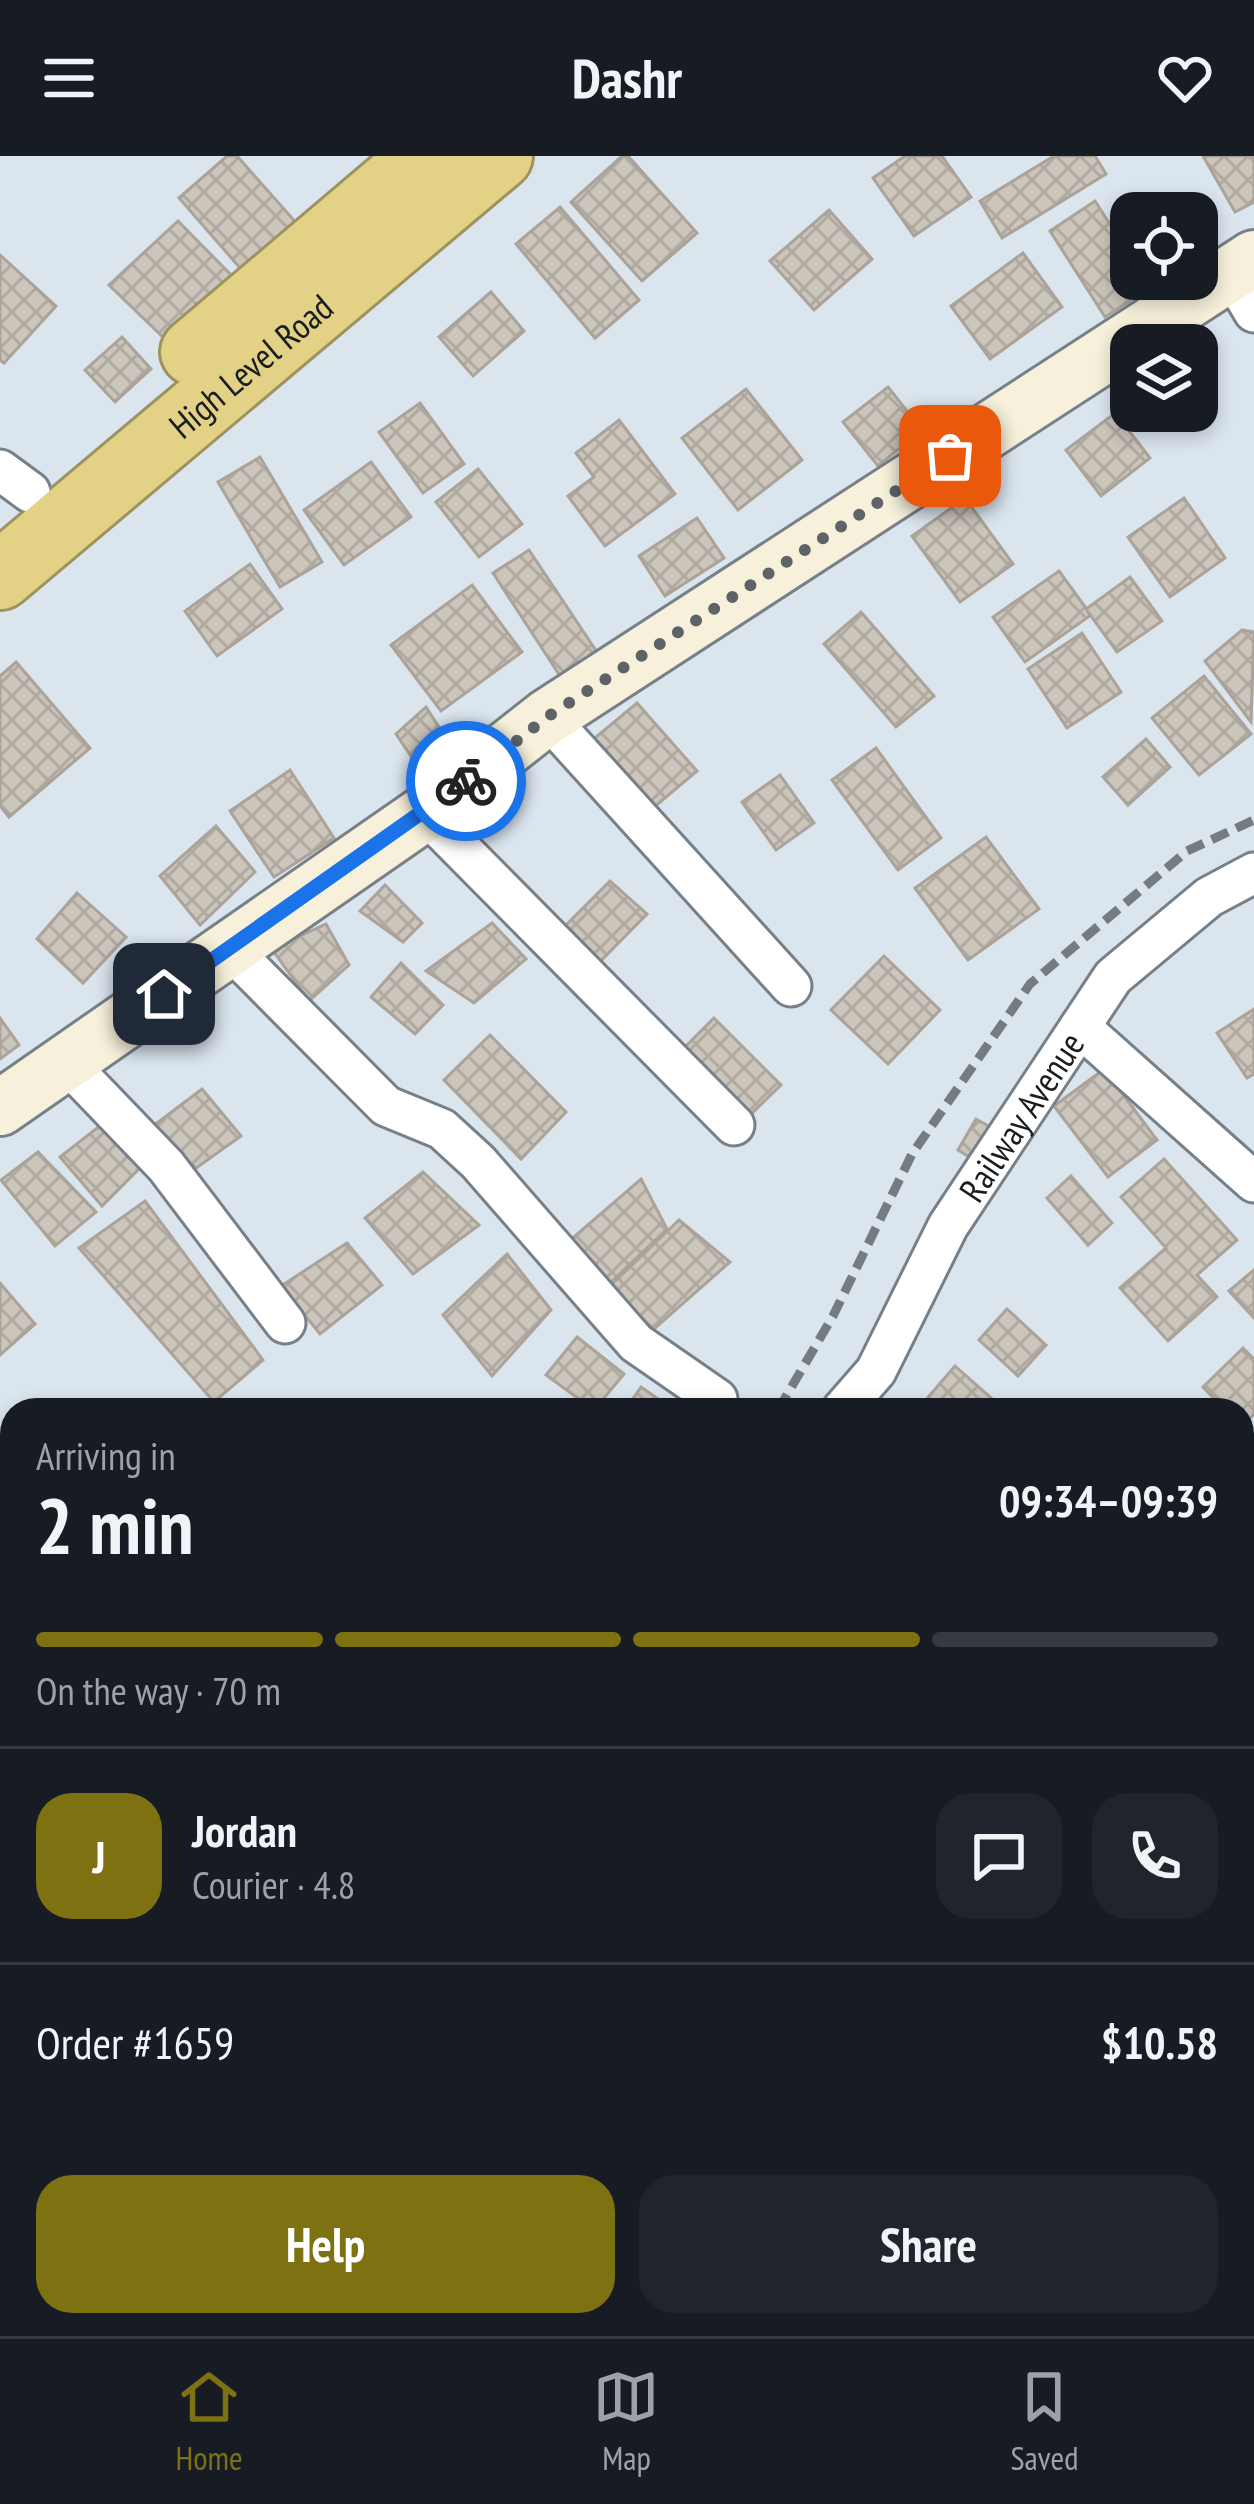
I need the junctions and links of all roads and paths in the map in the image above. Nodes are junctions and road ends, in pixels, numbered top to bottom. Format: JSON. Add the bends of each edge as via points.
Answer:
{"nodes":[{"id":1,"x":425,"y":156,"type":"edge"},
{"id":2,"x":499,"y":156,"type":"edge"},
{"id":3,"x":1246,"y":281,"type":"edge"},
{"id":4,"x":10,"y":493,"type":"edge"},
{"id":5,"x":0,"y":576,"type":"edge"},
{"id":6,"x":547,"y":717,"type":"junction"},
{"id":7,"x":425,"y":813,"type":"junction"},
{"id":8,"x":1254,"y":873,"type":"edge"},
{"id":9,"x":230,"y":949,"type":"junction"},
{"id":10,"x":791,"y":986,"type":"dead end"},
{"id":11,"x":1080,"y":1027,"type":"junction"},
{"id":12,"x":65,"y":1061,"type":"junction"},
{"id":13,"x":0,"y":1108,"type":"edge"},
{"id":14,"x":734,"y":1125,"type":"dead end"},
{"id":15,"x":1254,"y":1182,"type":"edge"},
{"id":16,"x":285,"y":1323,"type":"dead end"},
{"id":17,"x":716,"y":1398,"type":"edge"},
{"id":18,"x":852,"y":1398,"type":"edge"}],
"edges":[{"from":1,"to":4,"type":"highway","name":"High Level Road"},
{"from":2,"to":5,"type":"highway","name":"High Level Road"},
{"from":3,"to":6,"type":"street"},
{"from":6,"to":7,"type":"street"},
{"from":6,"to":10,"type":"street"},
{"from":7,"to":9,"type":"street"},
{"from":7,"to":14,"type":"street"},
{"from":8,"to":11,"type":"street","name":"Railway Avenue","via":[[1208,897],[1113,977]]},
{"from":9,"to":12,"type":"street"},
{"from":9,"to":17,"type":"street","via":[[386,1106],[442,1130],[478,1162],[637,1343]]},
{"from":11,"to":15,"type":"street"},
{"from":11,"to":18,"type":"street","name":"Railway Avenue","via":[[948,1226],[876,1370]]},
{"from":12,"to":13,"type":"street"},
{"from":12,"to":16,"type":"street","via":[[166,1166]]}]}
